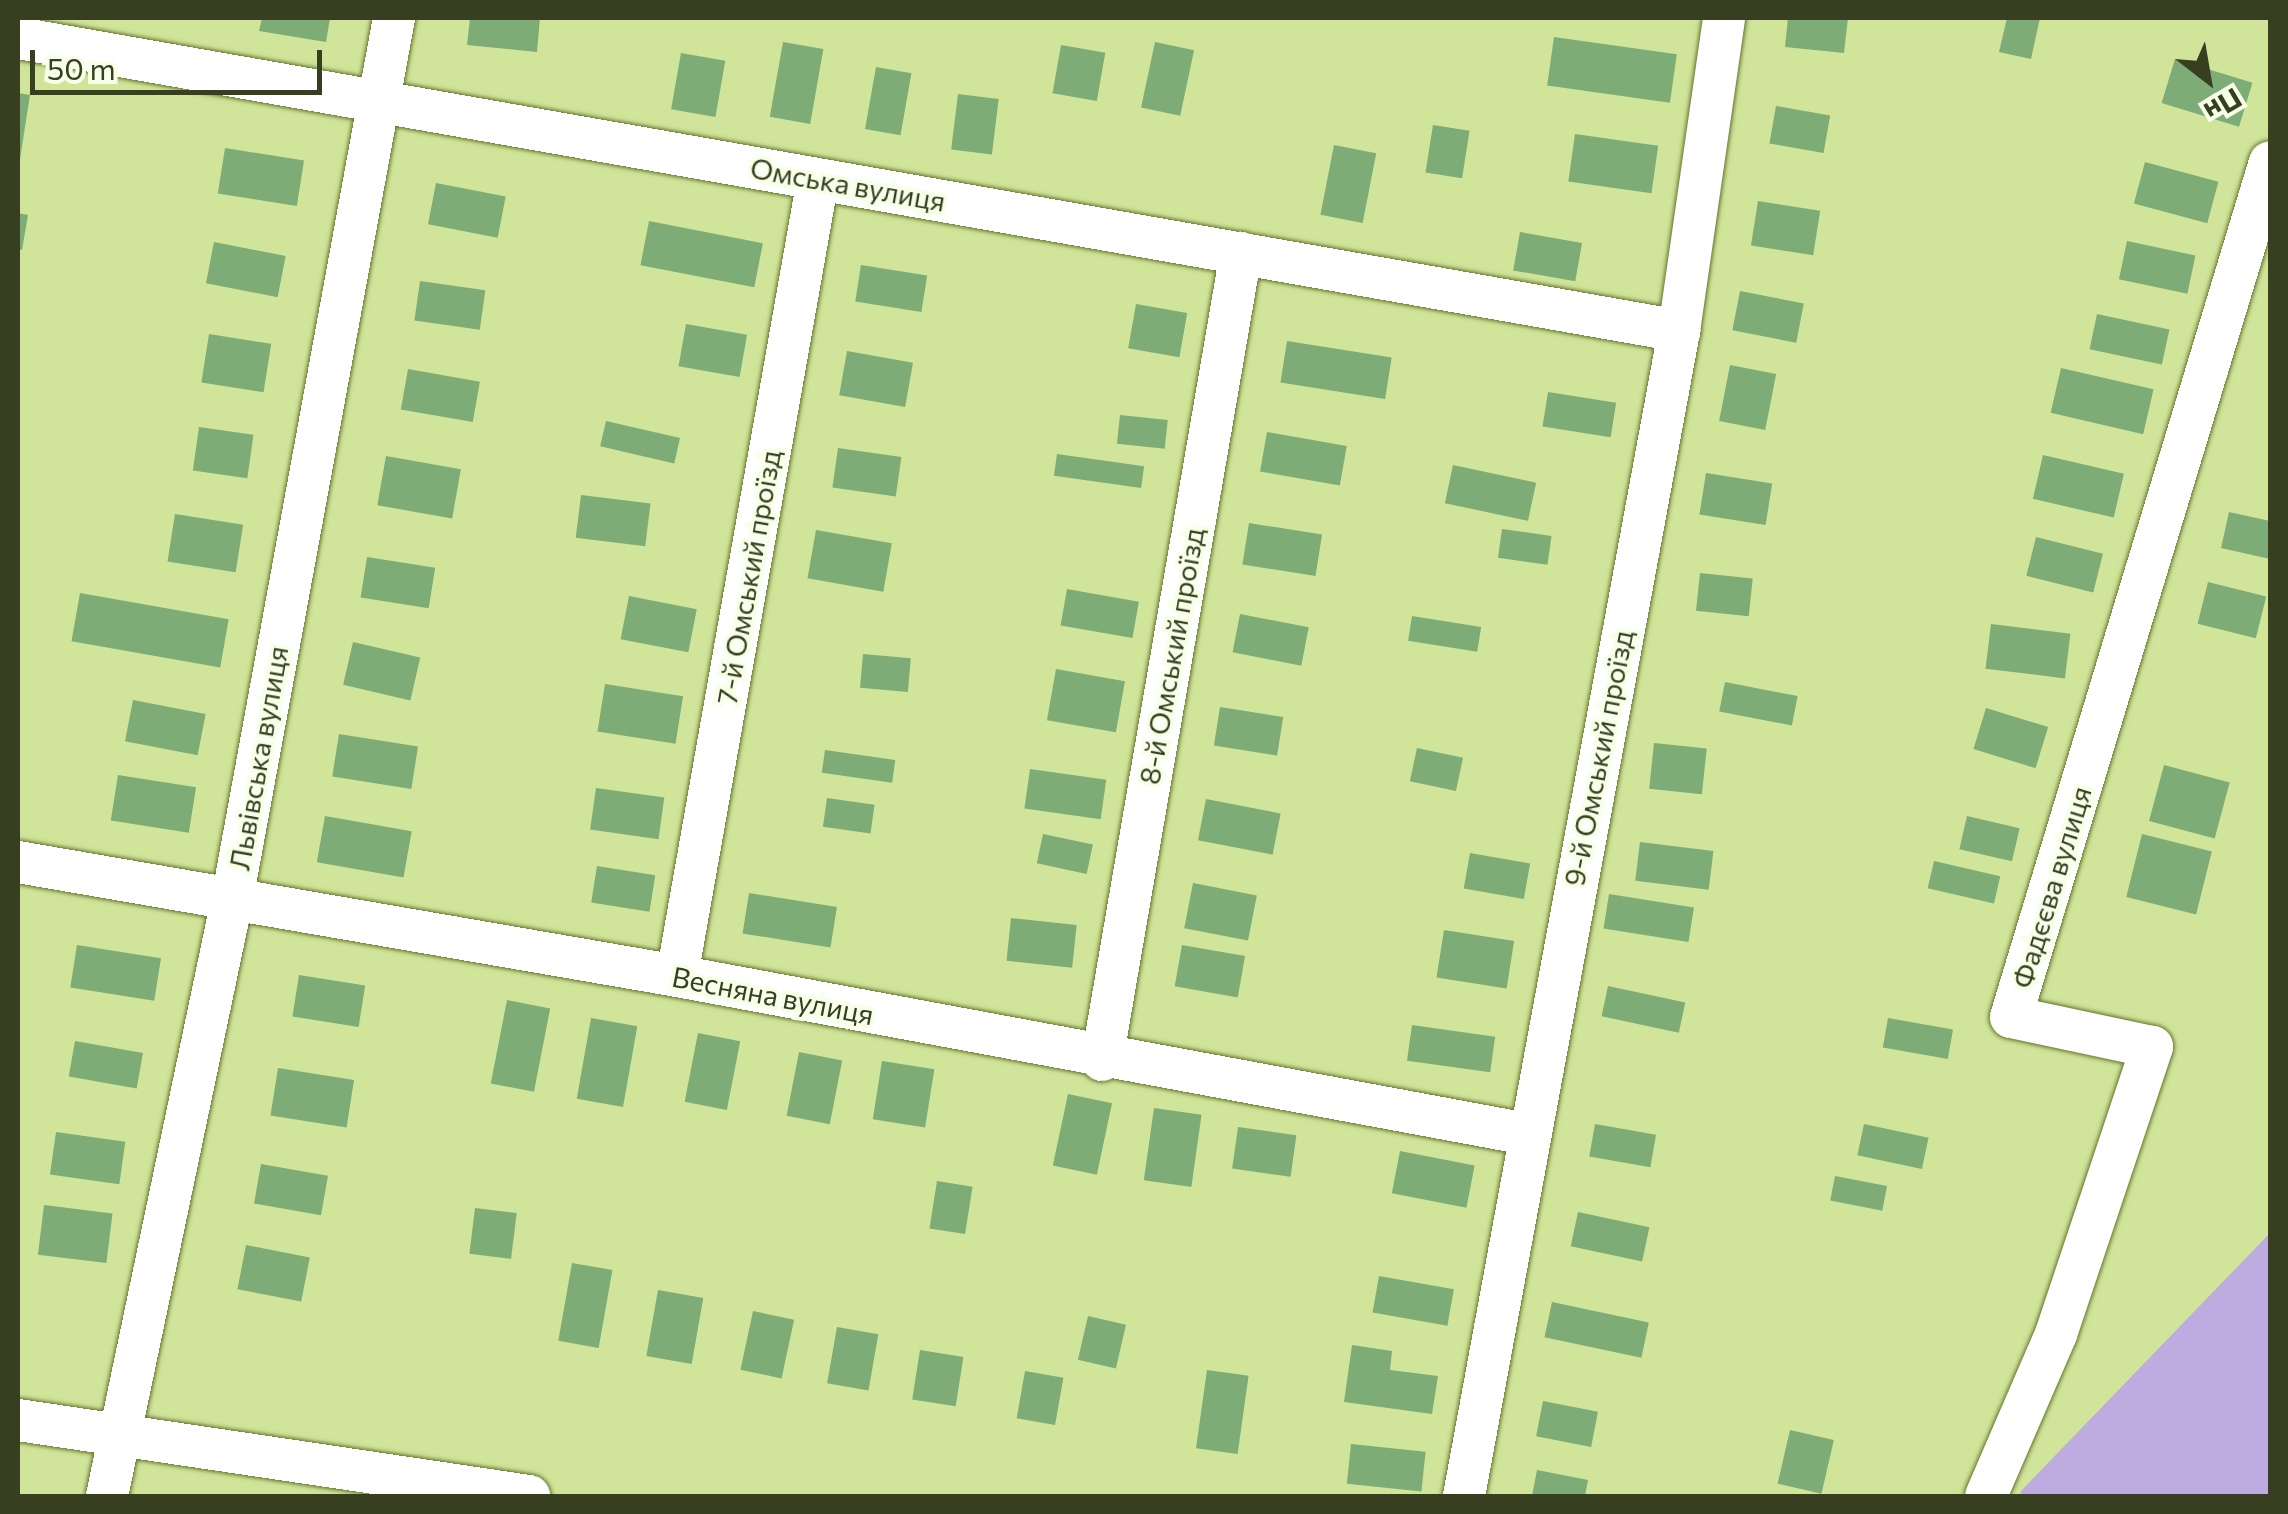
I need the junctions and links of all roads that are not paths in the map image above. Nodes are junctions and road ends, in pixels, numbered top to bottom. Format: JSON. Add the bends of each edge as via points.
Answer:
{"nodes":[{"id":1,"x":394,"y":18,"type":"edge"},
{"id":2,"x":1724,"y":18,"type":"edge"},
{"id":3,"x":18,"y":38,"type":"edge"},
{"id":4,"x":378,"y":100,"type":"junction"},
{"id":5,"x":2270,"y":162,"type":"edge"},
{"id":6,"x":818,"y":178,"type":"junction"},
{"id":7,"x":1240,"y":253,"type":"junction"},
{"id":8,"x":1679,"y":331,"type":"junction"},
{"id":9,"x":18,"y":862,"type":"edge"},
{"id":10,"x":232,"y":900,"type":"junction"},
{"id":11,"x":677,"y":976,"type":"junction"},
{"id":12,"x":1102,"y":1060,"type":"junction"},
{"id":13,"x":1527,"y":1134,"type":"junction"},
{"id":14,"x":18,"y":1420,"type":"edge"},
{"id":15,"x":115,"y":1437,"type":"junction"},
{"id":16,"x":410,"y":1488,"type":"edge"},
{"id":17,"x":504,"y":1495,"type":"edge"},
{"id":18,"x":107,"y":1496,"type":"edge"},
{"id":19,"x":1464,"y":1496,"type":"edge"},
{"id":20,"x":1986,"y":1496,"type":"edge"}],
"edges":[{"from":1,"to":4,"type":"street","name":"Львівська вулиця"},
{"from":2,"to":8,"type":"street","name":"9-й Омський проїзд"},
{"from":3,"to":4,"type":"street","name":"Омська вулиця"},
{"from":4,"to":6,"type":"street","name":"Омська вулиця"},
{"from":4,"to":10,"type":"street","name":"Львівська вулиця"},
{"from":5,"to":20,"type":"street","name":"Фадєєва вулиця","via":[[2012,1017],[2152,1047],[2056,1334]]},
{"from":6,"to":7,"type":"street","name":"Омська вулиця"},
{"from":6,"to":11,"type":"street","name":"7-й Омський проїзд"},
{"from":7,"to":8,"type":"street","name":"Омська вулиця"},
{"from":7,"to":12,"type":"street","name":"8-й Омський проїзд"},
{"from":8,"to":13,"type":"street","name":"9-й Омський проїзд"},
{"from":9,"to":10,"type":"street","name":"Весняна вулиця"},
{"from":10,"to":11,"type":"street","name":"Весняна вулиця"},
{"from":10,"to":15,"type":"street","name":"Львівська вулиця"},
{"from":11,"to":12,"type":"street","name":"Весняна вулиця"},
{"from":12,"to":13,"type":"street","name":"Весняна вулиця"},
{"from":13,"to":19,"type":"street","name":"9-й Омський проїзд"},
{"from":14,"to":15,"type":"street"},
{"from":15,"to":16,"type":"street"},
{"from":15,"to":18,"type":"street","name":"Львівська вулиця"},
{"from":16,"to":17,"type":"street"}]}
